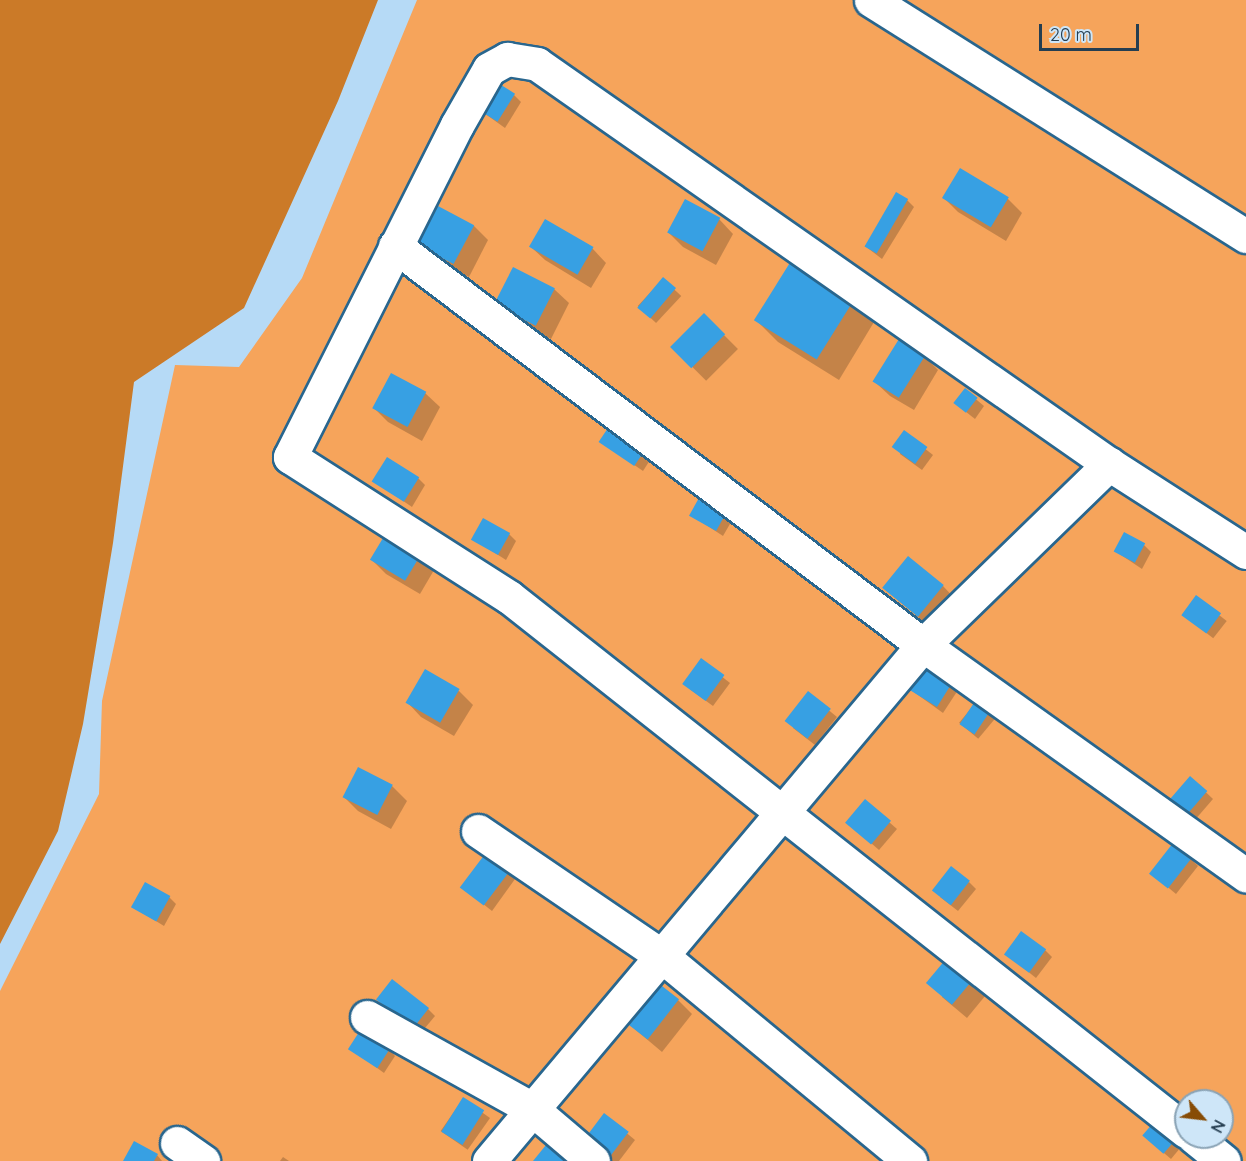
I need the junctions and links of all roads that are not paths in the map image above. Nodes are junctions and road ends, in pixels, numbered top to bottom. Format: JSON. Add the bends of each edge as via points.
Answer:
{"nodes":[{"id":1,"x":871,"y":0,"type":"edge"},
{"id":2,"x":1246,"y":236,"type":"edge"},
{"id":3,"x":395,"y":246,"type":"junction"},
{"id":4,"x":1109,"y":464,"type":"junction"},
{"id":5,"x":1246,"y":552,"type":"edge"},
{"id":6,"x":922,"y":645,"type":"junction"},
{"id":7,"x":780,"y":813,"type":"junction"},
{"id":8,"x":478,"y":831,"type":"dead end"},
{"id":9,"x":1246,"y":875,"type":"edge"},
{"id":10,"x":662,"y":956,"type":"junction"},
{"id":11,"x":367,"y":1017,"type":"dead end"},
{"id":12,"x":532,"y":1109,"type":"junction"},
{"id":13,"x":1174,"y":1122,"type":"edge"},
{"id":14,"x":1209,"y":1149,"type":"edge"},
{"id":15,"x":489,"y":1161,"type":"edge"},
{"id":16,"x":593,"y":1161,"type":"edge"},
{"id":17,"x":910,"y":1161,"type":"edge"},
{"id":18,"x":1224,"y":1161,"type":"edge"}],
"edges":[{"from":1,"to":2,"type":"street"},
{"from":3,"to":4,"type":"street","via":[[489,69],[507,59],[537,64]]},
{"from":3,"to":6,"type":"street"},
{"from":3,"to":7,"type":"street","via":[[290,457],[509,597]]},
{"from":4,"to":5,"type":"street"},
{"from":4,"to":6,"type":"street"},
{"from":6,"to":7,"type":"street"},
{"from":6,"to":9,"type":"street"},
{"from":7,"to":10,"type":"street"},
{"from":7,"to":13,"type":"street"},
{"from":8,"to":10,"type":"street"},
{"from":10,"to":12,"type":"street"},
{"from":10,"to":17,"type":"street"},
{"from":11,"to":12,"type":"street"},
{"from":12,"to":15,"type":"street"},
{"from":12,"to":16,"type":"street"},
{"from":14,"to":18,"type":"street"}]}
